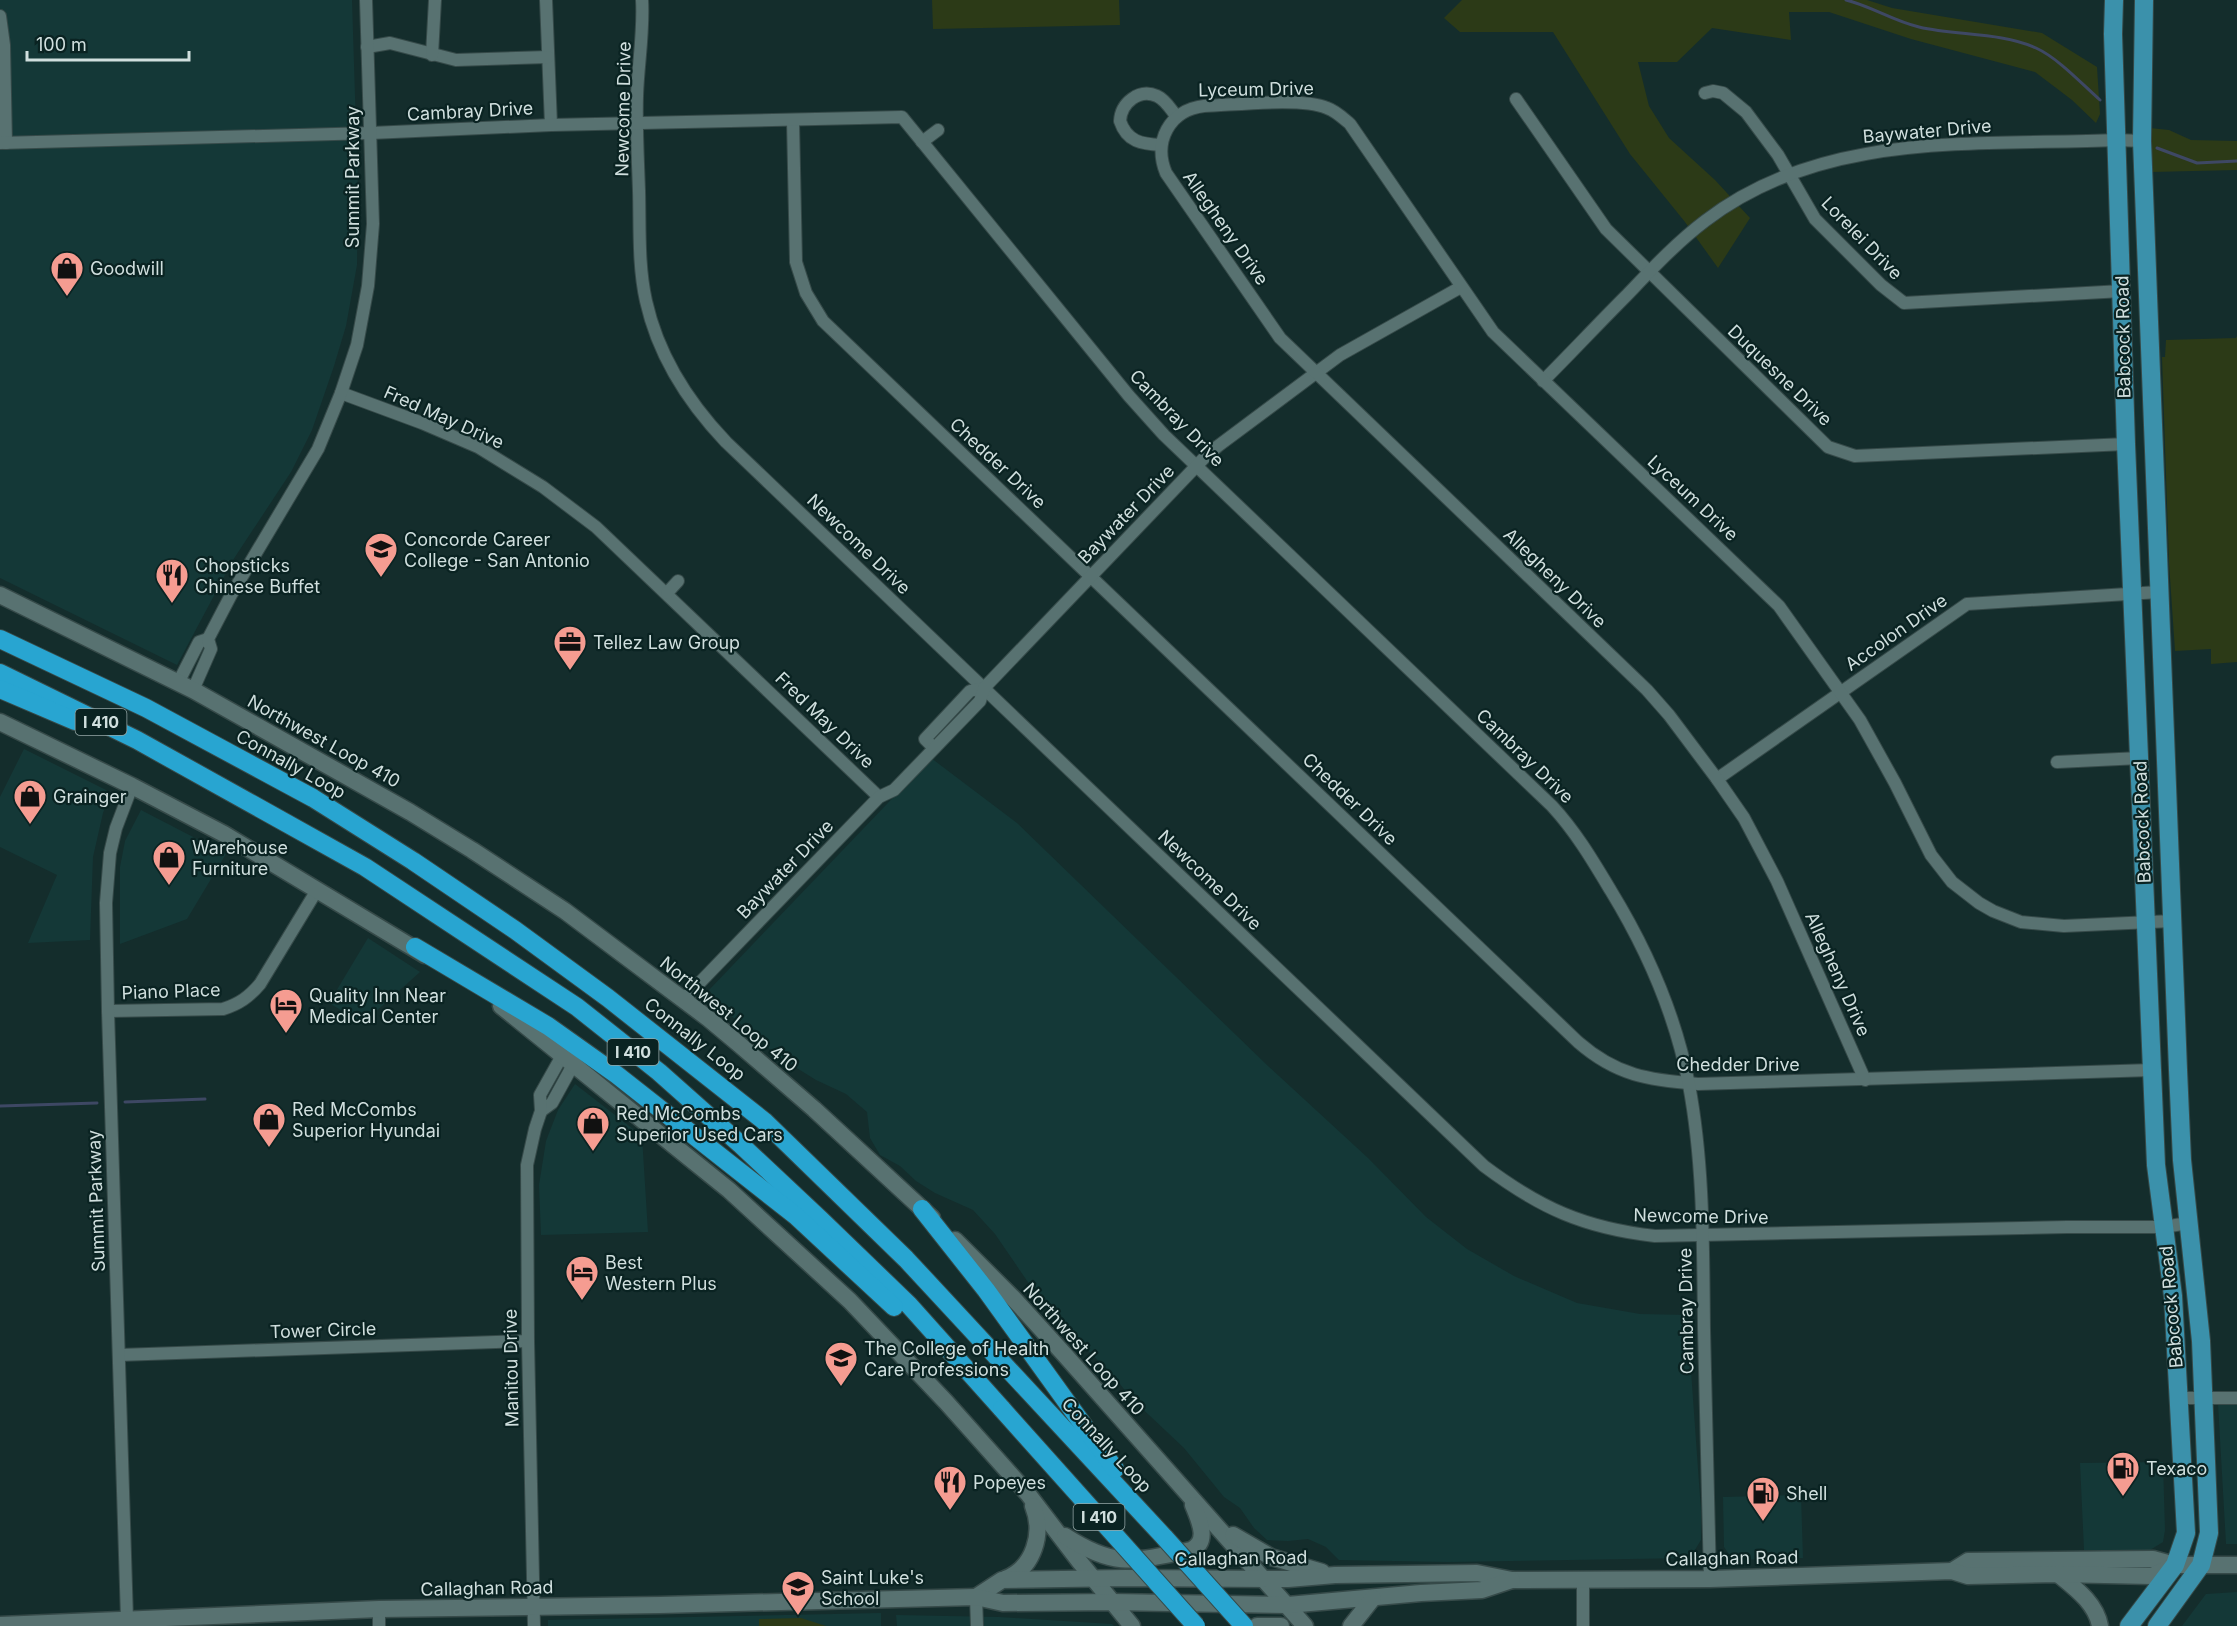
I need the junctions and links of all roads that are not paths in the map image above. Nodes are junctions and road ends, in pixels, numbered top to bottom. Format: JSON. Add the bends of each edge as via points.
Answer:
{"nodes":[{"id":1,"x":366,"y":0,"type":"edge"},
{"id":2,"x":435,"y":0,"type":"edge"},
{"id":3,"x":546,"y":0,"type":"edge"},
{"id":4,"x":642,"y":0,"type":"edge"},
{"id":5,"x":2114,"y":0,"type":"edge"},
{"id":6,"x":2144,"y":0,"type":"edge"},
{"id":7,"x":0,"y":16,"type":"edge"},
{"id":8,"x":367,"y":46,"type":"junction"},
{"id":9,"x":432,"y":55,"type":"junction"},
{"id":10,"x":548,"y":57,"type":"junction"},
{"id":11,"x":1705,"y":93,"type":"dead end"},
{"id":12,"x":1516,"y":99,"type":"dead end"},
{"id":13,"x":1177,"y":117,"type":"junction"},
{"id":14,"x":793,"y":121,"type":"junction"},
{"id":15,"x":638,"y":124,"type":"junction"},
{"id":16,"x":551,"y":125,"type":"junction"},
{"id":17,"x":938,"y":130,"type":"dead end"},
{"id":18,"x":371,"y":133,"type":"junction"},
{"id":19,"x":1162,"y":140,"type":"junction"},
{"id":20,"x":2117,"y":140,"type":"junction"},
{"id":21,"x":2142,"y":141,"type":"junction"},
{"id":22,"x":922,"y":142,"type":"junction"},
{"id":23,"x":3,"y":143,"type":"edge"},
{"id":24,"x":1789,"y":174,"type":"junction"},
{"id":25,"x":1649,"y":272,"type":"junction"},
{"id":26,"x":1461,"y":287,"type":"junction"},
{"id":27,"x":2122,"y":291,"type":"junction"},
{"id":28,"x":2151,"y":333,"type":"junction"},
{"id":29,"x":2123,"y":334,"type":"junction"},
{"id":30,"x":1315,"y":373,"type":"junction"},
{"id":31,"x":1543,"y":381,"type":"junction"},
{"id":32,"x":341,"y":393,"type":"junction"},
{"id":33,"x":2126,"y":444,"type":"junction"},
{"id":34,"x":1196,"y":466,"type":"junction"},
{"id":35,"x":1091,"y":576,"type":"junction"},
{"id":36,"x":678,"y":581,"type":"dead end"},
{"id":37,"x":2159,"y":592,"type":"junction"},
{"id":38,"x":667,"y":593,"type":"junction"},
{"id":39,"x":0,"y":595,"type":"edge"},
{"id":40,"x":2134,"y":595,"type":"junction"},
{"id":41,"x":2,"y":638,"type":"edge"},
{"id":42,"x":0,"y":673,"type":"edge"},
{"id":43,"x":185,"y":686,"type":"junction"},
{"id":44,"x":984,"y":688,"type":"junction"},
{"id":45,"x":0,"y":689,"type":"edge"},
{"id":46,"x":1839,"y":693,"type":"junction"},
{"id":47,"x":0,"y":722,"type":"edge"},
{"id":48,"x":929,"y":734,"type":"junction"},
{"id":49,"x":944,"y":739,"type":"junction"},
{"id":50,"x":934,"y":748,"type":"junction"},
{"id":51,"x":2140,"y":758,"type":"junction"},
{"id":52,"x":2057,"y":762,"type":"dead end"},
{"id":53,"x":200,"y":776,"type":"junction"},
{"id":54,"x":1717,"y":778,"type":"junction"},
{"id":55,"x":132,"y":786,"type":"junction"},
{"id":56,"x":879,"y":797,"type":"junction"},
{"id":57,"x":317,"y":890,"type":"junction"},
{"id":58,"x":2172,"y":921,"type":"junction"},
{"id":59,"x":2146,"y":922,"type":"junction"},
{"id":60,"x":415,"y":947,"type":"junction"},
{"id":61,"x":683,"y":1000,"type":"junction"},
{"id":62,"x":108,"y":1011,"type":"junction"},
{"id":63,"x":569,"y":1058,"type":"junction"},
{"id":64,"x":2152,"y":1070,"type":"junction"},
{"id":65,"x":1865,"y":1080,"type":"junction"},
{"id":66,"x":1689,"y":1084,"type":"junction"},
{"id":67,"x":922,"y":1209,"type":"junction"},
{"id":68,"x":2188,"y":1223,"type":"junction"},
{"id":69,"x":2164,"y":1227,"type":"junction"},
{"id":70,"x":1702,"y":1237,"type":"junction"},
{"id":71,"x":528,"y":1341,"type":"junction"},
{"id":72,"x":119,"y":1355,"type":"junction"},
{"id":73,"x":2204,"y":1397,"type":"junction"},
{"id":74,"x":2178,"y":1398,"type":"junction"},
{"id":75,"x":2237,"y":1398,"type":"edge"},
{"id":76,"x":1002,"y":1409,"type":"junction"},
{"id":77,"x":1028,"y":1494,"type":"junction"},
{"id":78,"x":1189,"y":1494,"type":"junction"},
{"id":79,"x":1212,"y":1521,"type":"junction"},
{"id":80,"x":1055,"y":1529,"type":"junction"},
{"id":81,"x":1165,"y":1538,"type":"junction"},
{"id":82,"x":2175,"y":1565,"type":"junction"},
{"id":83,"x":2201,"y":1565,"type":"junction"},
{"id":84,"x":2237,"y":1565,"type":"edge"},
{"id":85,"x":1952,"y":1571,"type":"junction"},
{"id":86,"x":2058,"y":1574,"type":"junction"},
{"id":87,"x":1335,"y":1575,"type":"junction"},
{"id":88,"x":1093,"y":1578,"type":"junction"},
{"id":89,"x":1582,"y":1578,"type":"junction"},
{"id":90,"x":1264,"y":1579,"type":"junction"},
{"id":91,"x":1710,"y":1579,"type":"junction"},
{"id":92,"x":1002,"y":1580,"type":"junction"},
{"id":93,"x":1512,"y":1580,"type":"junction"},
{"id":94,"x":976,"y":1597,"type":"junction"},
{"id":95,"x":1372,"y":1598,"type":"junction"},
{"id":96,"x":1112,"y":1602,"type":"junction"},
{"id":97,"x":1288,"y":1605,"type":"junction"},
{"id":98,"x":534,"y":1606,"type":"junction"},
{"id":99,"x":379,"y":1618,"type":"edge"},
{"id":100,"x":127,"y":1619,"type":"junction"},
{"id":101,"x":228,"y":1620,"type":"edge"},
{"id":102,"x":0,"y":1625,"type":"edge"},
{"id":103,"x":534,"y":1626,"type":"edge"},
{"id":104,"x":976,"y":1626,"type":"edge"},
{"id":105,"x":1132,"y":1626,"type":"edge"},
{"id":106,"x":1196,"y":1626,"type":"edge"},
{"id":107,"x":1244,"y":1626,"type":"edge"},
{"id":108,"x":1257,"y":1626,"type":"edge"},
{"id":109,"x":1281,"y":1626,"type":"edge"},
{"id":110,"x":1305,"y":1626,"type":"edge"},
{"id":111,"x":1351,"y":1626,"type":"edge"},
{"id":112,"x":1583,"y":1626,"type":"edge"},
{"id":113,"x":2100,"y":1626,"type":"edge"},
{"id":114,"x":2129,"y":1626,"type":"edge"},
{"id":115,"x":2157,"y":1626,"type":"edge"}],
"edges":[{"from":1,"to":8,"type":"street","name":"Summit Parkway"},
{"from":2,"to":9,"type":"street"},
{"from":3,"to":10,"type":"street"},
{"from":4,"to":15,"type":"street","name":"Newcome Drive"},
{"from":5,"to":20,"type":"main road","name":"Babcock Road"},
{"from":6,"to":21,"type":"main road","name":"Babcock Road"},
{"from":7,"to":23,"type":"street","via":[[4,45]]},
{"from":8,"to":9,"type":"street","via":[[390,43]]},
{"from":8,"to":18,"type":"street","name":"Summit Parkway"},
{"from":9,"to":10,"type":"street","via":[[456,60]]},
{"from":10,"to":16,"type":"street"},
{"from":11,"to":24,"type":"street","name":"Lorelei Drive","via":[[1723,93],[1746,112]]},
{"from":12,"to":25,"type":"street","name":"Duquesne Drive","via":[[1589,207]]},
{"from":13,"to":19,"type":"street"},
{"from":13,"to":19,"type":"street","via":[[1165,101],[1149,94],[1131,99],[1123,108],[1120,121],[1128,136],[1139,144]]},
{"from":13,"to":26,"type":"street","name":"Lyceum Drive","via":[[1192,107],[1307,103],[1339,114],[1357,133]]},
{"from":14,"to":15,"type":"street","name":"Cambray Drive"},
{"from":14,"to":22,"type":"street","name":"Cambray Drive","via":[[902,117]]},
{"from":14,"to":35,"type":"street","name":"Chedder Drive","via":[[796,261],[814,308],[831,330]]},
{"from":15,"to":16,"type":"street","name":"Cambray Drive"},
{"from":15,"to":44,"type":"street","name":"Newcome Drive","via":[[640,257],[646,300],[657,335],[684,391],[726,442]]},
{"from":16,"to":18,"type":"street","name":"Cambray Drive"},
{"from":17,"to":22,"type":"street"},
{"from":18,"to":23,"type":"street","name":"Cambray Drive"},
{"from":18,"to":32,"type":"street","name":"Summit Parkway","via":[[373,224],[368,286],[357,345]]},
{"from":19,"to":30,"type":"street","name":"Allegheny Drive","via":[[1166,173],[1280,339]]},
{"from":20,"to":21,"type":"street","name":"Baywater Drive"},
{"from":20,"to":24,"type":"street","name":"Baywater Drive","via":[[1938,145],[1874,151]]},
{"from":20,"to":27,"type":"main road","name":"Babcock Road"},
{"from":21,"to":28,"type":"main road","name":"Babcock Road"},
{"from":22,"to":34,"type":"street","name":"Cambray Drive","via":[[1129,396]]},
{"from":24,"to":25,"type":"street","name":"Baywater Drive","via":[[1738,198],[1684,238]]},
{"from":24,"to":27,"type":"street","name":"Lorelei Drive","via":[[1815,219],[1904,303]]},
{"from":25,"to":31,"type":"street","name":"Baywater Drive"},
{"from":25,"to":33,"type":"street","name":"Duquesne Drive","via":[[1828,447],[1843,454]]},
{"from":26,"to":30,"type":"street","name":"Baywater Drive"},
{"from":26,"to":31,"type":"street","name":"Lyceum Drive","via":[[1493,332]]},
{"from":27,"to":29,"type":"main road","name":"Babcock Road"},
{"from":28,"to":29,"type":"main road"},
{"from":28,"to":37,"type":"main road","name":"Babcock Road"},
{"from":29,"to":33,"type":"main road","name":"Babcock Road"},
{"from":30,"to":34,"type":"street","name":"Baywater Drive"},
{"from":30,"to":54,"type":"street","name":"Allegheny Drive","via":[[1647,690]]},
{"from":31,"to":46,"type":"street","name":"Lyceum Drive","via":[[1762,588],[1796,628]]},
{"from":32,"to":38,"type":"street","name":"Fred May Drive","via":[[478,447],[543,487],[596,527]]},
{"from":32,"to":43,"type":"street","name":"Summit Parkway","via":[[301,482],[231,595],[208,639],[211,649]]},
{"from":33,"to":40,"type":"main road","name":"Babcock Road"},
{"from":34,"to":35,"type":"street","name":"Baywater Drive"},
{"from":34,"to":66,"type":"street","name":"Cambray Drive","via":[[1568,824],[1646,956]]},
{"from":35,"to":44,"type":"street","name":"Baywater Drive"},
{"from":35,"to":66,"type":"street","name":"Chedder Drive","via":[[1589,1052],[1628,1074]]},
{"from":36,"to":38,"type":"street"},
{"from":37,"to":40,"type":"street","name":"Accolon Drive"},
{"from":37,"to":58,"type":"main road","name":"Babcock Road"},
{"from":38,"to":56,"type":"street","name":"Fred May Drive"},
{"from":39,"to":43,"type":"main road","name":"Northwest Loop 410"},
{"from":40,"to":46,"type":"street","name":"Accolon Drive","via":[[1967,604]]},
{"from":40,"to":51,"type":"main road","name":"Babcock Road"},
{"from":41,"to":81,"type":"highway","name":"Connally Loop","number":"I 410","via":[[146,708],[313,798],[450,886],[608,998],[764,1121],[906,1260]]},
{"from":42,"to":53,"type":"highway","number":"I 410","via":[[127,735]]},
{"from":43,"to":61,"type":"main road","name":"Northwest Loop 410","via":[[472,850],[565,911]]},
{"from":44,"to":48,"type":"street","name":"Baywater Drive","via":[[970,691]]},
{"from":44,"to":49,"type":"street","name":"Baywater Drive","via":[[980,701]]},
{"from":44,"to":70,"type":"street","name":"Newcome Drive","via":[[1484,1166],[1536,1202],[1594,1226],[1624,1233]]},
{"from":45,"to":53,"type":"highway"},
{"from":46,"to":54,"type":"street","name":"Accolon Drive"},
{"from":46,"to":59,"type":"street","name":"Lyceum Drive","via":[[1879,753],[1931,855],[1965,893],[1993,911],[2021,922],[2064,926]]},
{"from":47,"to":55,"type":"main road"},
{"from":48,"to":49,"type":"street"},
{"from":48,"to":50,"type":"street"},
{"from":49,"to":50,"type":"street","name":"Baywater Drive"},
{"from":50,"to":56,"type":"street","name":"Baywater Drive","via":[[894,790]]},
{"from":51,"to":52,"type":"street"},
{"from":51,"to":59,"type":"main road","name":"Babcock Road"},
{"from":53,"to":76,"type":"highway","number":"I 410","via":[[365,867],[577,1007],[668,1080],[820,1219],[909,1305]]},
{"from":54,"to":65,"type":"street","name":"Allegheny Drive","via":[[1744,818],[1777,881]]},
{"from":55,"to":57,"type":"main road","via":[[239,842]]},
{"from":55,"to":62,"type":"street","name":"Summit Parkway","via":[[116,828],[107,878]]},
{"from":56,"to":61,"type":"street","name":"Baywater Drive"},
{"from":57,"to":60,"type":"main road"},
{"from":57,"to":62,"type":"street","name":"Piano Place","via":[[260,984],[238,1004],[223,1008]]},
{"from":58,"to":59,"type":"street","name":"Lyceum Drive"},
{"from":58,"to":68,"type":"main road","name":"Babcock Road"},
{"from":59,"to":64,"type":"main road","name":"Babcock Road"},
{"from":60,"to":63,"type":"main road","via":[[505,1008]]},
{"from":60,"to":76,"type":"highway","via":[[548,1026],[617,1075],[796,1216]]},
{"from":61,"to":67,"type":"main road","name":"Northwest Loop 410","via":[[814,1109]]},
{"from":62,"to":72,"type":"street","name":"Summit Parkway"},
{"from":63,"to":71,"type":"street","name":"Manitou Drive","via":[[540,1095],[541,1111],[527,1165]]},
{"from":63,"to":77,"type":"main road","via":[[729,1190],[850,1301]]},
{"from":64,"to":65,"type":"street","name":"Chedder Drive"},
{"from":64,"to":69,"type":"main road","name":"Babcock Road","via":[[2156,1165]]},
{"from":65,"to":66,"type":"street","name":"Chedder Drive"},
{"from":66,"to":70,"type":"street","name":"Cambray Drive"},
{"from":67,"to":78,"type":"main road","name":"Northwest Loop 410","via":[[1013,1299]]},
{"from":67,"to":81,"type":"highway","via":[[986,1290]]},
{"from":68,"to":69,"type":"street","name":"Newcome Drive"},
{"from":68,"to":73,"type":"main road","name":"Babcock Road"},
{"from":69,"to":70,"type":"street","name":"Newcome Drive"},
{"from":69,"to":74,"type":"main road","name":"Babcock Road","via":[[2173,1296]]},
{"from":70,"to":91,"type":"street","name":"Cambray Drive"},
{"from":71,"to":72,"type":"street","name":"Tower Circle"},
{"from":71,"to":98,"type":"street","name":"Manitou Drive"},
{"from":72,"to":100,"type":"street","name":"Summit Parkway"},
{"from":73,"to":74,"type":"street"},
{"from":73,"to":75,"type":"street"},
{"from":73,"to":83,"type":"main road","name":"Babcock Road","via":[[2209,1533]]},
{"from":74,"to":82,"type":"main road","name":"Babcock Road","via":[[2186,1533]]},
{"from":76,"to":106,"type":"highway","number":"I 410","bridge":true},
{"from":77,"to":80,"type":"main road"},
{"from":77,"to":92,"type":"main road","via":[[1037,1515],[1036,1543],[1025,1566],[1016,1575]]},
{"from":78,"to":79,"type":"main road","name":"Northwest Loop 410"},
{"from":78,"to":80,"type":"main road","via":[[1202,1532],[1198,1547],[1191,1550],[1140,1560],[1110,1559],[1087,1551]]},
{"from":79,"to":87,"type":"main road","via":[[1271,1557]]},
{"from":79,"to":90,"type":"main road","name":"Northwest Loop 410"},
{"from":80,"to":88,"type":"main road"},
{"from":81,"to":107,"type":"highway","name":"Connally Loop","number":"I 410","bridge":true},
{"from":82,"to":83,"type":"main road","name":"Callaghan Road"},
{"from":82,"to":85,"type":"main road","name":"Callaghan Road","via":[[2153,1559],[1968,1561]]},
{"from":82,"to":86,"type":"main road","name":"Callaghan Road","via":[[2152,1576]]},
{"from":82,"to":114,"type":"main road","name":"Babcock Road"},
{"from":83,"to":84,"type":"main road","name":"Callaghan Road"},
{"from":83,"to":115,"type":"main road","name":"Babcock Road"},
{"from":85,"to":86,"type":"main road","name":"Callaghan Road","via":[[1968,1576]]},
{"from":85,"to":91,"type":"main road","name":"Callaghan Road"},
{"from":86,"to":113,"type":"main road","via":[[2084,1596]]},
{"from":87,"to":90,"type":"main road","name":"Callaghan Road"},
{"from":87,"to":93,"type":"main road","name":"Callaghan Road","via":[[1478,1573]]},
{"from":88,"to":90,"type":"main road","name":"Callaghan Road"},
{"from":88,"to":92,"type":"main road","name":"Callaghan Road"},
{"from":88,"to":96,"type":"main road"},
{"from":89,"to":91,"type":"main road","name":"Callaghan Road"},
{"from":89,"to":93,"type":"main road","name":"Callaghan Road"},
{"from":89,"to":112,"type":"street"},
{"from":90,"to":97,"type":"main road","name":"Northwest Loop 410"},
{"from":92,"to":94,"type":"main road"},
{"from":93,"to":95,"type":"main road","name":"Callaghan Road","via":[[1482,1590]]},
{"from":94,"to":96,"type":"main road","name":"Callaghan Road","via":[[1003,1603]]},
{"from":94,"to":98,"type":"main road","name":"Callaghan Road"},
{"from":94,"to":104,"type":"street"},
{"from":95,"to":97,"type":"main road","name":"Callaghan Road"},
{"from":95,"to":111,"type":"main road"},
{"from":96,"to":97,"type":"main road","name":"Callaghan Road"},
{"from":96,"to":105,"type":"main road"},
{"from":97,"to":110,"type":"main road","name":"Northwest Loop 410"},
{"from":98,"to":99,"type":"main road","name":"Callaghan Road"},
{"from":98,"to":103,"type":"street","name":"Manitou Drive"},
{"from":99,"to":101,"type":"main road","name":"Callaghan Road"},
{"from":100,"to":101,"type":"main road","name":"Callaghan Road"},
{"from":100,"to":102,"type":"main road","name":"Callaghan Road"},
{"from":108,"to":109,"type":"main road"}]}
